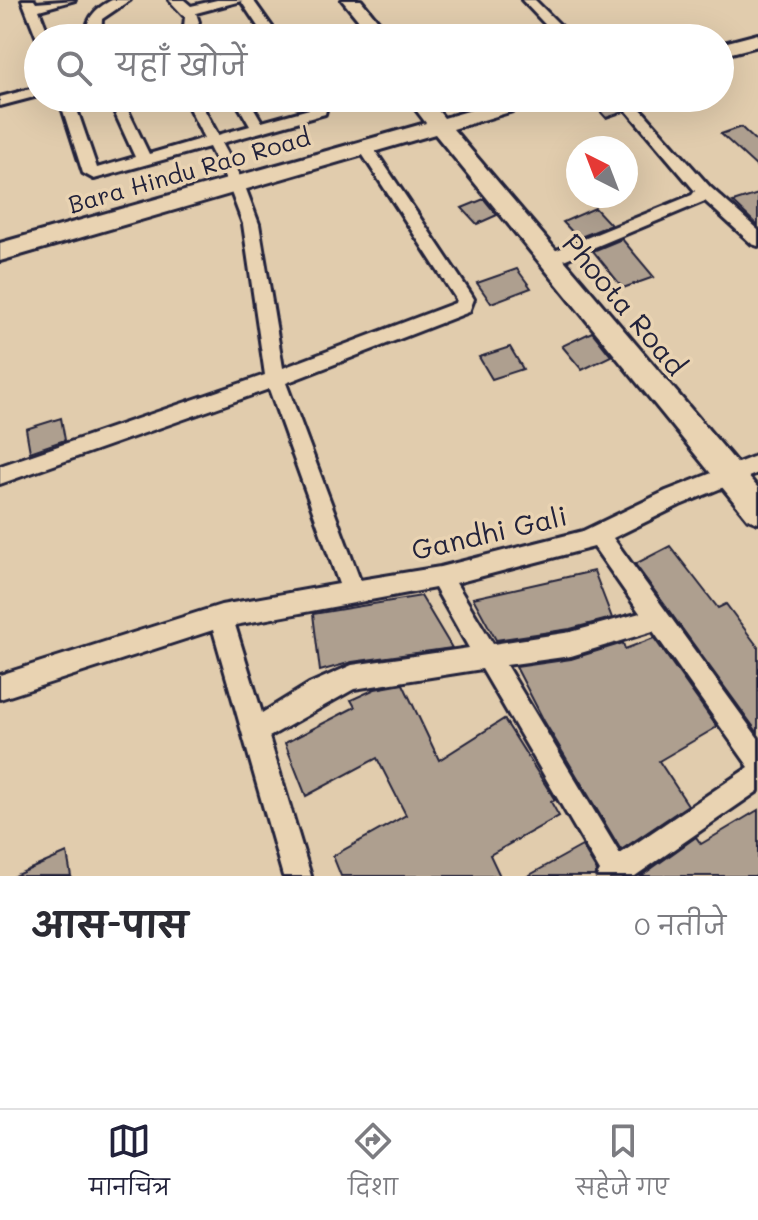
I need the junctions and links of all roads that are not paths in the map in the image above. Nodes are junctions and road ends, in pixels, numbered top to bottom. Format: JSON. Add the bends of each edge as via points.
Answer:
{"nodes":[{"id":1,"x":69,"y":0,"type":"edge"},
{"id":2,"x":124,"y":0,"type":"edge"},
{"id":3,"x":175,"y":0,"type":"edge"},
{"id":4,"x":235,"y":0,"type":"edge"},
{"id":5,"x":247,"y":0,"type":"edge"},
{"id":6,"x":336,"y":0,"type":"edge"},
{"id":7,"x":351,"y":0,"type":"edge"},
{"id":8,"x":528,"y":0,"type":"edge"},
{"id":9,"x":30,"y":4,"type":"edge"},
{"id":10,"x":190,"y":10,"type":"junction"},
{"id":11,"x":38,"y":24,"type":"edge"},
{"id":12,"x":92,"y":24,"type":"edge"},
{"id":13,"x":193,"y":24,"type":"edge"},
{"id":14,"x":263,"y":24,"type":"edge"},
{"id":15,"x":356,"y":24,"type":"edge"},
{"id":16,"x":371,"y":24,"type":"edge"},
{"id":17,"x":552,"y":24,"type":"edge"},
{"id":18,"x":757,"y":41,"type":"edge"},
{"id":19,"x":734,"y":47,"type":"edge"},
{"id":20,"x":24,"y":95,"type":"edge"},
{"id":21,"x":0,"y":102,"type":"edge"},
{"id":22,"x":71,"y":112,"type":"edge"},
{"id":23,"x":122,"y":112,"type":"edge"},
{"id":24,"x":199,"y":112,"type":"edge"},
{"id":25,"x":249,"y":112,"type":"edge"},
{"id":26,"x":317,"y":112,"type":"edge"},
{"id":27,"x":433,"y":112,"type":"edge"},
{"id":28,"x":440,"y":112,"type":"edge"},
{"id":29,"x":486,"y":112,"type":"edge"},
{"id":30,"x":635,"y":112,"type":"edge"},
{"id":31,"x":446,"y":123,"type":"junction"},
{"id":32,"x":259,"y":129,"type":"junction"},
{"id":33,"x":215,"y":141,"type":"junction"},
{"id":34,"x":365,"y":146,"type":"junction"},
{"id":35,"x":144,"y":160,"type":"junction"},
{"id":36,"x":236,"y":184,"type":"junction"},
{"id":37,"x":704,"y":191,"type":"junction"},
{"id":38,"x":758,"y":240,"type":"edge"},
{"id":39,"x":0,"y":252,"type":"edge"},
{"id":40,"x":556,"y":257,"type":"junction"},
{"id":41,"x":275,"y":379,"type":"junction"},
{"id":42,"x":748,"y":472,"type":"edge"},
{"id":43,"x":0,"y":475,"type":"edge"},
{"id":44,"x":758,"y":510,"type":"edge"},
{"id":45,"x":598,"y":535,"type":"junction"},
{"id":46,"x":440,"y":577,"type":"junction"},
{"id":47,"x":353,"y":591,"type":"junction"},
{"id":48,"x":221,"y":616,"type":"junction"},
{"id":49,"x":657,"y":619,"type":"junction"},
{"id":50,"x":487,"y":659,"type":"junction"},
{"id":51,"x":0,"y":687,"type":"edge"},
{"id":52,"x":253,"y":732,"type":"junction"},
{"id":53,"x":758,"y":759,"type":"edge"},
{"id":54,"x":758,"y":776,"type":"edge"},
{"id":55,"x":615,"y":875,"type":"edge"},
{"id":56,"x":297,"y":876,"type":"edge"}],
"edges":[{"from":1,"to":9,"type":"street"},
{"from":2,"to":12,"type":"street","via":[[102,10]]},
{"from":3,"to":10,"type":"street"},
{"from":4,"to":10,"type":"street"},
{"from":5,"to":14,"type":"street"},
{"from":6,"to":15,"type":"street"},
{"from":7,"to":16,"type":"street"},
{"from":8,"to":17,"type":"street"},
{"from":9,"to":11,"type":"street"},
{"from":10,"to":13,"type":"street"},
{"from":18,"to":19,"type":"street"},
{"from":20,"to":21,"type":"street"},
{"from":22,"to":35,"type":"street","via":[[91,173]]},
{"from":23,"to":35,"type":"street"},
{"from":24,"to":33,"type":"street"},
{"from":25,"to":32,"type":"street"},
{"from":26,"to":32,"type":"street"},
{"from":27,"to":31,"type":"street","name":"Phoota Road"},
{"from":28,"to":31,"type":"street","name":"Phoota Road"},
{"from":29,"to":31,"type":"street","name":"Bara Hindu Rao Road"},
{"from":30,"to":37,"type":"street"},
{"from":31,"to":34,"type":"street","name":"Bara Hindu Rao Road"},
{"from":31,"to":40,"type":"street","name":"Phoota Road"},
{"from":32,"to":33,"type":"street"},
{"from":33,"to":35,"type":"street"},
{"from":33,"to":36,"type":"street"},
{"from":34,"to":36,"type":"street","name":"Bara Hindu Rao Road"},
{"from":34,"to":41,"type":"street","via":[[465,303]]},
{"from":36,"to":39,"type":"street","name":"Bara Hindu Rao Road"},
{"from":36,"to":41,"type":"street","via":[[251,224]]},
{"from":37,"to":38,"type":"street"},
{"from":37,"to":40,"type":"street","via":[[698,199]]},
{"from":40,"to":42,"type":"street","name":"Phoota Road"},
{"from":41,"to":43,"type":"street"},
{"from":41,"to":47,"type":"street"},
{"from":42,"to":44,"type":"street","name":"Phoota Road"},
{"from":42,"to":45,"type":"street","name":"Gandhi Gali"},
{"from":45,"to":46,"type":"street","name":"Gandhi Gali"},
{"from":45,"to":49,"type":"street"},
{"from":46,"to":47,"type":"street","name":"Gandhi Gali"},
{"from":46,"to":50,"type":"street"},
{"from":47,"to":48,"type":"street","name":"Gandhi Gali"},
{"from":48,"to":51,"type":"street","name":"Gandhi Gali"},
{"from":48,"to":52,"type":"street"},
{"from":49,"to":50,"type":"street","via":[[571,644]]},
{"from":49,"to":53,"type":"street"},
{"from":50,"to":52,"type":"street","via":[[352,677]]},
{"from":50,"to":55,"type":"street"},
{"from":52,"to":56,"type":"street"},
{"from":54,"to":55,"type":"street"}]}
